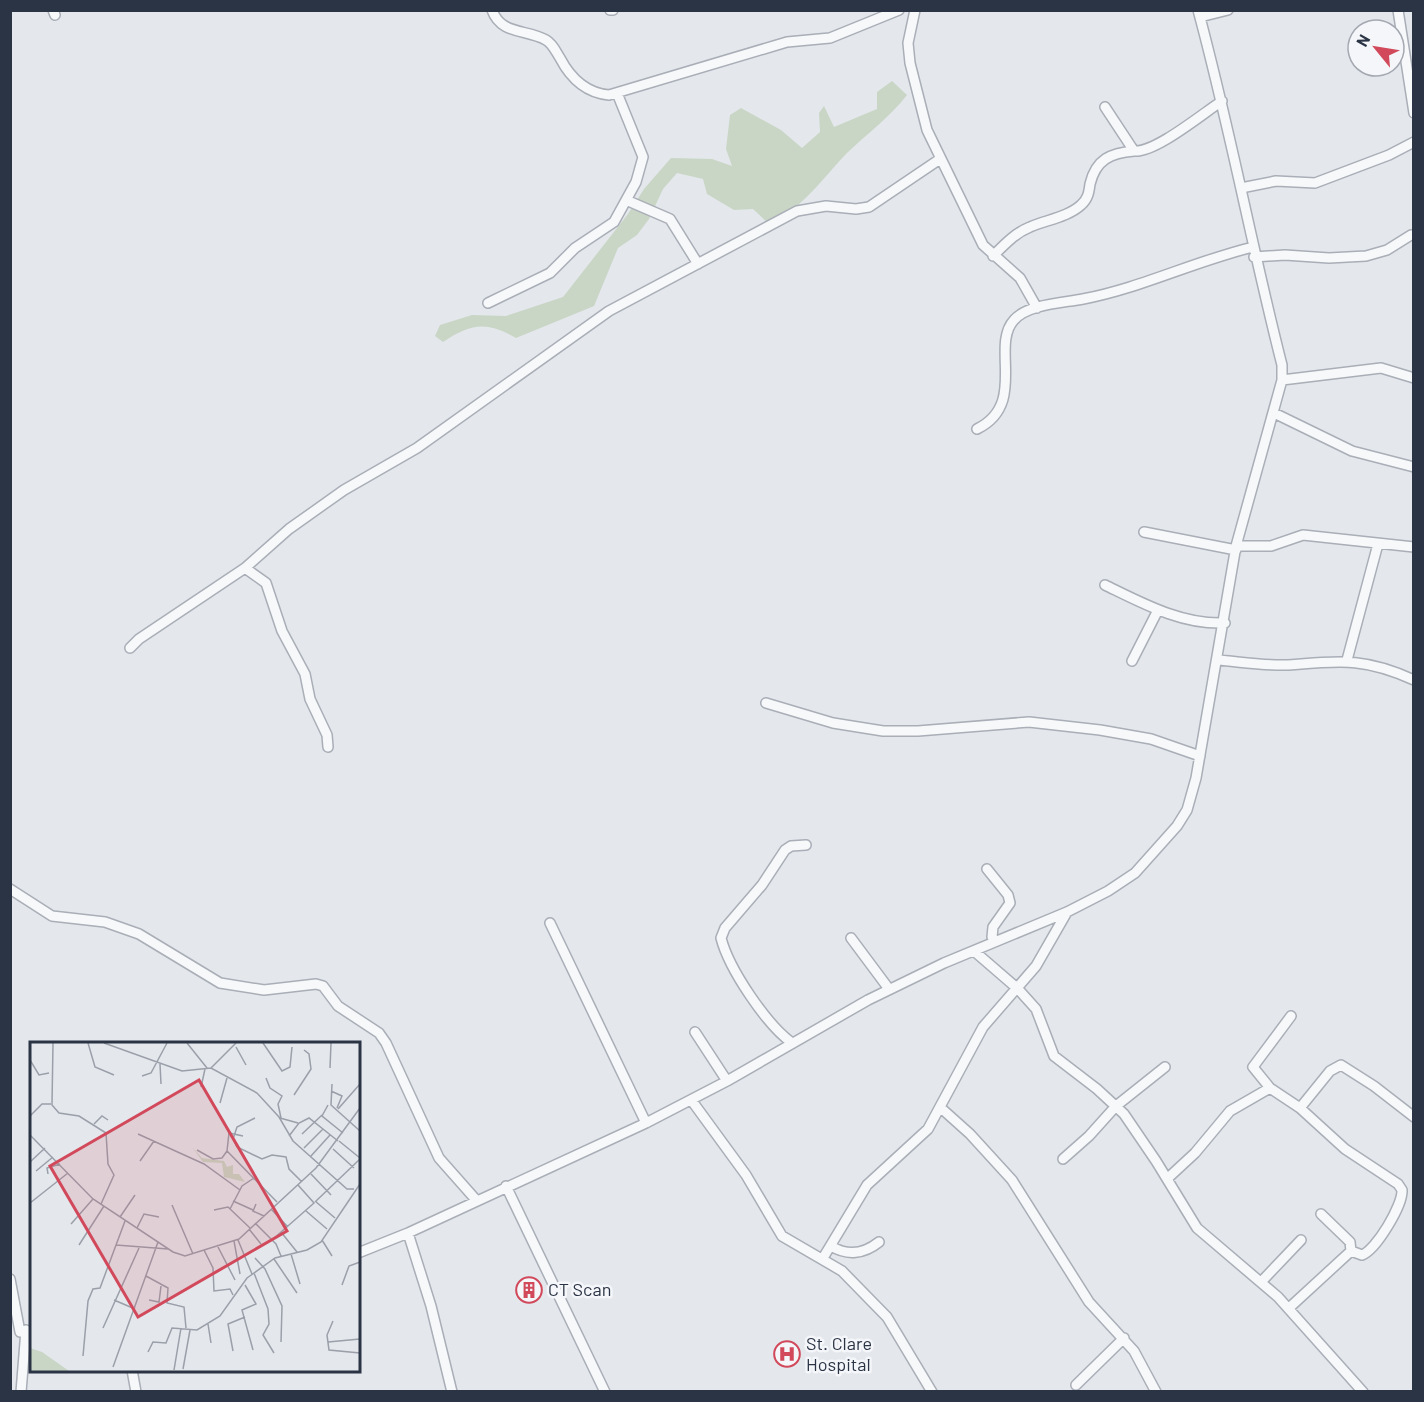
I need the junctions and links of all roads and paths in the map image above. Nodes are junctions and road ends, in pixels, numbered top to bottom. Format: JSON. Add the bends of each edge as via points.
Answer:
{"nodes":[{"id":1,"x":492,"y":10,"type":"edge"},
{"id":2,"x":899,"y":10,"type":"edge"},
{"id":3,"x":915,"y":10,"type":"edge"},
{"id":4,"x":1228,"y":10,"type":"edge"},
{"id":5,"x":1199,"y":14,"type":"edge"},
{"id":6,"x":1406,"y":68,"type":"edge"},
{"id":7,"x":617,"y":93,"type":"junction"},
{"id":8,"x":1222,"y":101,"type":"junction"},
{"id":9,"x":1105,"y":107,"type":"dead end"},
{"id":10,"x":1413,"y":113,"type":"edge"},
{"id":11,"x":1413,"y":142,"type":"edge"},
{"id":12,"x":1134,"y":151,"type":"junction"},
{"id":13,"x":940,"y":159,"type":"junction"},
{"id":14,"x":1241,"y":188,"type":"junction"},
{"id":15,"x":626,"y":200,"type":"junction"},
{"id":16,"x":1411,"y":235,"type":"dead end"},
{"id":17,"x":1253,"y":252,"type":"junction"},
{"id":18,"x":993,"y":256,"type":"junction"},
{"id":19,"x":698,"y":264,"type":"junction"},
{"id":20,"x":488,"y":303,"type":"dead end"},
{"id":21,"x":1037,"y":308,"type":"junction"},
{"id":22,"x":1413,"y":378,"type":"edge"},
{"id":23,"x":1282,"y":380,"type":"junction"},
{"id":24,"x":1274,"y":413,"type":"junction"},
{"id":25,"x":977,"y":429,"type":"dead end"},
{"id":26,"x":1413,"y":467,"type":"edge"},
{"id":27,"x":1144,"y":532,"type":"dead end"},
{"id":28,"x":1378,"y":544,"type":"junction"},
{"id":29,"x":1413,"y":547,"type":"edge"},
{"id":30,"x":1236,"y":548,"type":"junction"},
{"id":31,"x":245,"y":568,"type":"junction"},
{"id":32,"x":1105,"y":585,"type":"dead end"},
{"id":33,"x":1158,"y":610,"type":"junction"},
{"id":34,"x":1224,"y":623,"type":"junction"},
{"id":35,"x":130,"y":648,"type":"dead end"},
{"id":36,"x":1218,"y":660,"type":"junction"},
{"id":37,"x":1347,"y":660,"type":"junction"},
{"id":38,"x":1132,"y":661,"type":"dead end"},
{"id":39,"x":1413,"y":680,"type":"edge"},
{"id":40,"x":766,"y":703,"type":"dead end"},
{"id":41,"x":328,"y":747,"type":"dead end"},
{"id":42,"x":1200,"y":756,"type":"junction"},
{"id":43,"x":806,"y":845,"type":"dead end"},
{"id":44,"x":987,"y":869,"type":"dead end"},
{"id":45,"x":10,"y":889,"type":"edge"},
{"id":46,"x":1066,"y":912,"type":"junction"},
{"id":47,"x":550,"y":923,"type":"dead end"},
{"id":48,"x":851,"y":938,"type":"dead end"},
{"id":49,"x":996,"y":941,"type":"junction"},
{"id":50,"x":974,"y":951,"type":"junction"},
{"id":51,"x":889,"y":989,"type":"junction"},
{"id":52,"x":1018,"y":989,"type":"junction"},
{"id":53,"x":1291,"y":1016,"type":"dead end"},
{"id":54,"x":695,"y":1032,"type":"dead end"},
{"id":55,"x":792,"y":1043,"type":"junction"},
{"id":56,"x":1165,"y":1067,"type":"dead end"},
{"id":57,"x":727,"y":1081,"type":"junction"},
{"id":58,"x":1270,"y":1088,"type":"junction"},
{"id":59,"x":692,"y":1101,"type":"junction"},
{"id":60,"x":1116,"y":1106,"type":"junction"},
{"id":61,"x":941,"y":1108,"type":"junction"},
{"id":62,"x":1300,"y":1108,"type":"junction"},
{"id":63,"x":1413,"y":1117,"type":"edge"},
{"id":64,"x":646,"y":1123,"type":"junction"},
{"id":65,"x":1063,"y":1159,"type":"dead end"},
{"id":66,"x":1168,"y":1179,"type":"junction"},
{"id":67,"x":506,"y":1186,"type":"junction"},
{"id":68,"x":477,"y":1201,"type":"junction"},
{"id":69,"x":1321,"y":1214,"type":"dead end"},
{"id":70,"x":408,"y":1233,"type":"junction"},
{"id":71,"x":1301,"y":1240,"type":"dead end"},
{"id":72,"x":879,"y":1242,"type":"dead end"},
{"id":73,"x":831,"y":1246,"type":"junction"},
{"id":74,"x":1351,"y":1251,"type":"junction"},
{"id":75,"x":360,"y":1252,"type":"edge"},
{"id":76,"x":823,"y":1258,"type":"junction"},
{"id":77,"x":10,"y":1279,"type":"edge"},
{"id":78,"x":1261,"y":1282,"type":"junction"},
{"id":79,"x":1289,"y":1308,"type":"junction"},
{"id":80,"x":22,"y":1331,"type":"edge"},
{"id":81,"x":1124,"y":1338,"type":"junction"},
{"id":82,"x":132,"y":1372,"type":"edge"},
{"id":83,"x":1076,"y":1385,"type":"dead end"},
{"id":84,"x":1358,"y":1389,"type":"edge"},
{"id":85,"x":21,"y":1392,"type":"edge"},
{"id":86,"x":136,"y":1392,"type":"edge"},
{"id":87,"x":452,"y":1392,"type":"edge"},
{"id":88,"x":604,"y":1392,"type":"edge"},
{"id":89,"x":932,"y":1392,"type":"edge"},
{"id":90,"x":1156,"y":1392,"type":"edge"}],
"edges":[{"from":1,"to":7,"type":"street","via":[[496,20],[507,29],[551,44],[582,87],[592,92]]},
{"from":2,"to":7,"type":"street","via":[[830,38],[788,42]]},
{"from":3,"to":13,"type":"street","via":[[908,43],[910,63],[924,122]]},
{"from":4,"to":5,"type":"street"},
{"from":5,"to":8,"type":"street"},
{"from":6,"to":10,"type":"street"},
{"from":7,"to":15,"type":"street","via":[[643,157]]},
{"from":8,"to":12,"type":"street","via":[[1156,146]]},
{"from":8,"to":14,"type":"street"},
{"from":9,"to":12,"type":"street"},
{"from":11,"to":14,"type":"street","via":[[1315,183],[1276,181]]},
{"from":12,"to":18,"type":"street","via":[[1114,152],[1102,161],[1087,199],[1077,209],[1029,227]]},
{"from":13,"to":18,"type":"street","via":[[982,245]]},
{"from":13,"to":19,"type":"street","via":[[868,207],[856,210],[826,206],[797,211]]},
{"from":14,"to":17,"type":"street"},
{"from":15,"to":19,"type":"street","via":[[670,219]]},
{"from":15,"to":20,"type":"street","via":[[614,222],[575,248],[550,273]]},
{"from":16,"to":17,"type":"street","via":[[1386,250],[1366,256],[1329,258]]},
{"from":17,"to":21,"type":"street","via":[[1224,254],[1120,290]]},
{"from":17,"to":23,"type":"street","via":[[1282,365]]},
{"from":18,"to":21,"type":"street","via":[[1020,278]]},
{"from":19,"to":31,"type":"street","via":[[609,311],[417,448],[344,490],[289,529]]},
{"from":21,"to":25,"type":"street","via":[[1016,317],[1009,326],[1001,405],[990,423]]},
{"from":22,"to":23,"type":"street","via":[[1381,368]]},
{"from":23,"to":24,"type":"street"},
{"from":24,"to":26,"type":"street","via":[[1352,451]]},
{"from":24,"to":30,"type":"street"},
{"from":27,"to":30,"type":"street"},
{"from":28,"to":29,"type":"street"},
{"from":28,"to":30,"type":"street","via":[[1303,535],[1270,546]]},
{"from":28,"to":37,"type":"street"},
{"from":30,"to":34,"type":"street"},
{"from":31,"to":35,"type":"street","via":[[195,599]]},
{"from":31,"to":41,"type":"street","via":[[266,583],[282,631],[304,674]]},
{"from":32,"to":33,"type":"street"},
{"from":33,"to":34,"type":"street","via":[[1203,623]]},
{"from":33,"to":38,"type":"street"},
{"from":34,"to":36,"type":"street"},
{"from":36,"to":37,"type":"street","via":[[1272,665]]},
{"from":36,"to":42,"type":"street"},
{"from":37,"to":39,"type":"street"},
{"from":40,"to":42,"type":"street","via":[[832,723],[883,731],[1029,722],[1100,730],[1151,739]]},
{"from":42,"to":46,"type":"street","via":[[1192,795],[1177,826],[1135,873]]},
{"from":43,"to":55,"type":"street","via":[[785,850],[721,938],[764,1016]]},
{"from":44,"to":49,"type":"street","via":[[1010,903],[993,927],[992,937]]},
{"from":45,"to":68,"type":"street","via":[[52,916],[105,922],[139,934],[220,984],[264,990],[323,986],[338,1006],[368,1024],[386,1043],[440,1158]]},
{"from":46,"to":49,"type":"street"},
{"from":46,"to":52,"type":"street","via":[[1036,966]]},
{"from":47,"to":64,"type":"street"},
{"from":48,"to":51,"type":"street"},
{"from":49,"to":50,"type":"street"},
{"from":50,"to":51,"type":"street"},
{"from":50,"to":52,"type":"street"},
{"from":51,"to":55,"type":"street"},
{"from":52,"to":60,"type":"street","via":[[1036,1009],[1054,1056]]},
{"from":52,"to":61,"type":"street","via":[[1002,1001],[983,1027]]},
{"from":53,"to":58,"type":"street","via":[[1253,1068]]},
{"from":54,"to":57,"type":"street"},
{"from":55,"to":57,"type":"street"},
{"from":56,"to":60,"type":"street"},
{"from":57,"to":59,"type":"street"},
{"from":58,"to":62,"type":"street"},
{"from":58,"to":66,"type":"street","via":[[1230,1111]]},
{"from":59,"to":64,"type":"street"},
{"from":59,"to":76,"type":"street","via":[[746,1176],[782,1236]]},
{"from":60,"to":65,"type":"street"},
{"from":60,"to":66,"type":"street"},
{"from":61,"to":73,"type":"street","via":[[928,1129],[867,1185]]},
{"from":61,"to":81,"type":"street","via":[[1012,1180],[1089,1302]]},
{"from":62,"to":63,"type":"street","via":[[1335,1066],[1341,1065]]},
{"from":62,"to":74,"type":"street","via":[[1345,1149],[1402,1190],[1399,1208],[1371,1249],[1362,1255]]},
{"from":64,"to":67,"type":"street"},
{"from":66,"to":78,"type":"street","via":[[1197,1228]]},
{"from":67,"to":68,"type":"street"},
{"from":67,"to":88,"type":"street"},
{"from":68,"to":70,"type":"street"},
{"from":69,"to":74,"type":"street","via":[[1350,1242]]},
{"from":70,"to":75,"type":"street"},
{"from":70,"to":87,"type":"street"},
{"from":71,"to":78,"type":"street"},
{"from":72,"to":73,"type":"street","via":[[853,1253]]},
{"from":73,"to":76,"type":"street"},
{"from":74,"to":79,"type":"street"},
{"from":76,"to":89,"type":"street","via":[[842,1271],[887,1317]]},
{"from":77,"to":80,"type":"street"},
{"from":78,"to":79,"type":"street"},
{"from":79,"to":84,"type":"street"},
{"from":80,"to":85,"type":"street"},
{"from":81,"to":83,"type":"street"},
{"from":81,"to":90,"type":"street"},
{"from":82,"to":86,"type":"street"}]}
